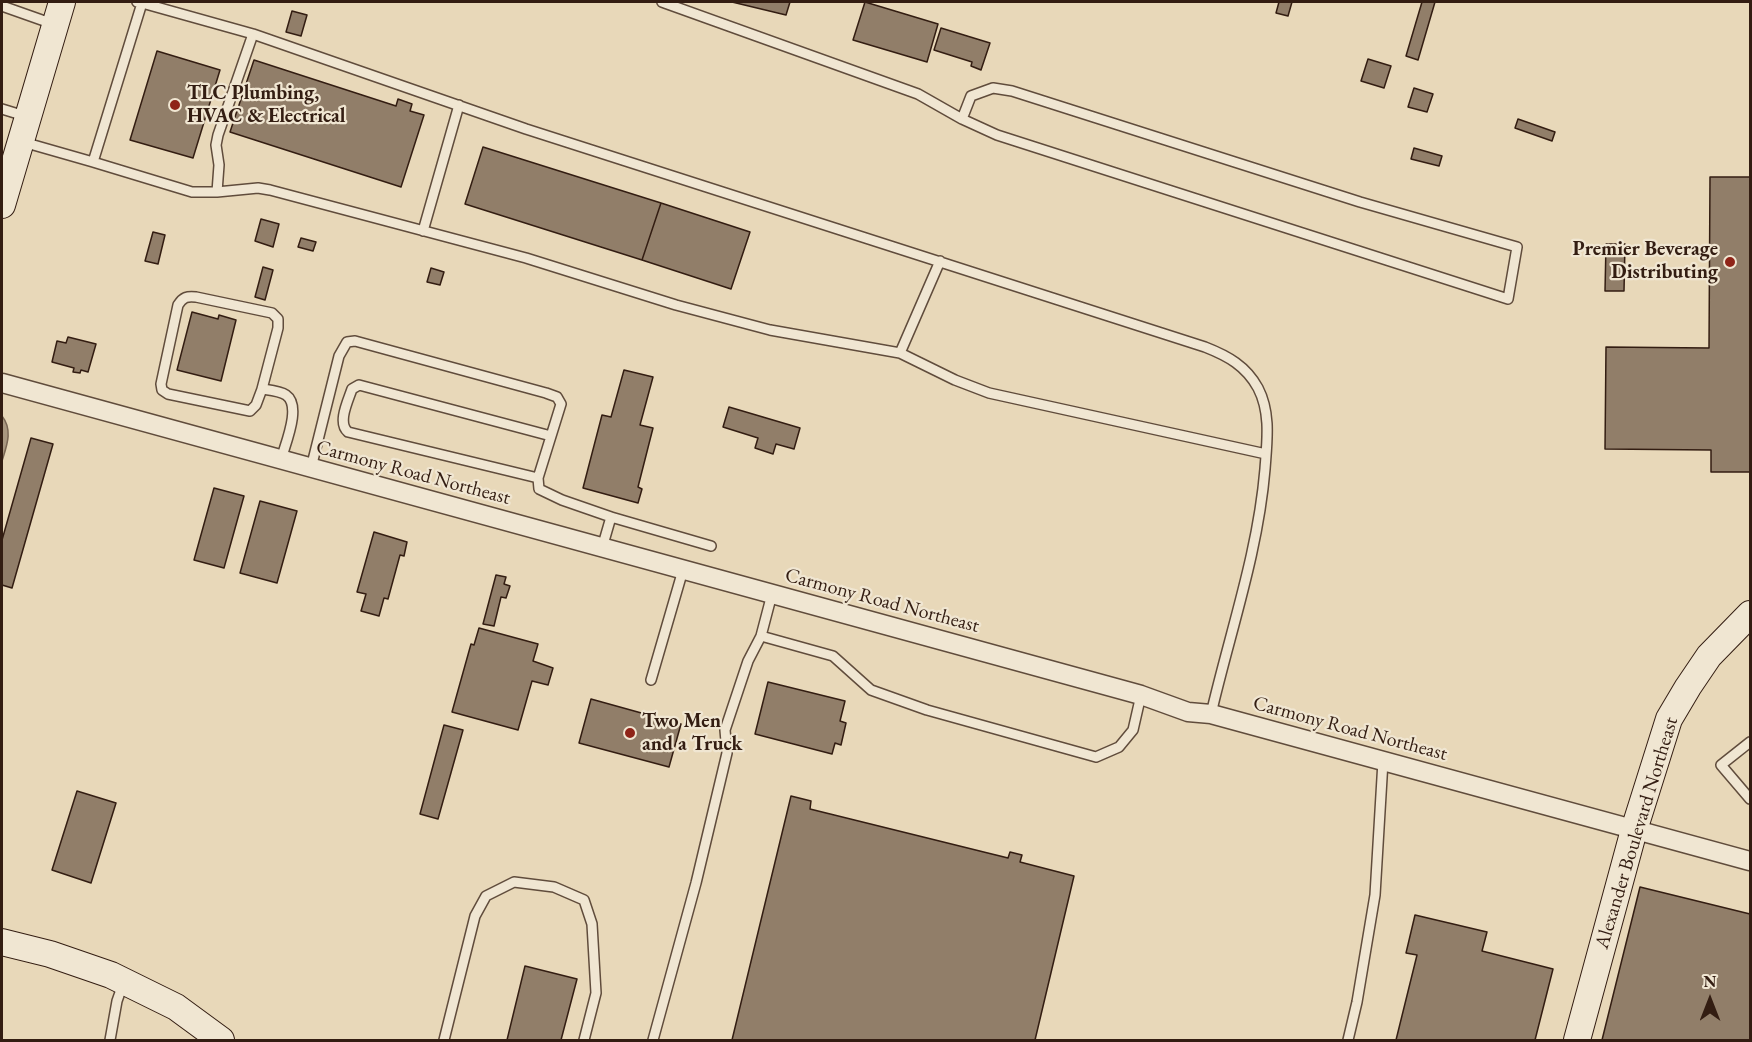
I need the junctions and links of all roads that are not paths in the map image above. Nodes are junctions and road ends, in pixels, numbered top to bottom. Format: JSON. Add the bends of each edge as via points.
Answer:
{"nodes":[{"id":1,"x":139,"y":2,"type":"edge"},
{"id":2,"x":662,"y":2,"type":"edge"},
{"id":3,"x":2,"y":6,"type":"edge"},
{"id":4,"x":59,"y":13,"type":"edge"},
{"id":5,"x":253,"y":34,"type":"junction"},
{"id":6,"x":459,"y":105,"type":"junction"},
{"id":7,"x":2,"y":109,"type":"edge"},
{"id":8,"x":962,"y":119,"type":"junction"},
{"id":9,"x":24,"y":129,"type":"junction"},
{"id":10,"x":93,"y":162,"type":"junction"},
{"id":11,"x":217,"y":192,"type":"junction"},
{"id":12,"x":2,"y":205,"type":"edge"},
{"id":13,"x":423,"y":231,"type":"junction"},
{"id":14,"x":940,"y":261,"type":"junction"},
{"id":15,"x":900,"y":353,"type":"junction"},
{"id":16,"x":2,"y":383,"type":"edge"},
{"id":17,"x":262,"y":389,"type":"junction"},
{"id":18,"x":551,"y":436,"type":"junction"},
{"id":19,"x":1266,"y":454,"type":"junction"},
{"id":20,"x":281,"y":460,"type":"junction"},
{"id":21,"x":310,"y":468,"type":"junction"},
{"id":22,"x":538,"y":478,"type":"junction"},
{"id":23,"x":611,"y":517,"type":"junction"},
{"id":24,"x":711,"y":546,"type":"dead end"},
{"id":25,"x":602,"y":548,"type":"junction"},
{"id":26,"x":683,"y":570,"type":"junction"},
{"id":27,"x":772,"y":594,"type":"junction"},
{"id":28,"x":1750,"y":614,"type":"edge"},
{"id":29,"x":761,"y":636,"type":"junction"},
{"id":30,"x":651,"y":680,"type":"dead end"},
{"id":31,"x":1141,"y":695,"type":"junction"},
{"id":32,"x":1211,"y":714,"type":"junction"},
{"id":33,"x":1750,"y":742,"type":"edge"},
{"id":34,"x":1383,"y":761,"type":"junction"},
{"id":35,"x":1750,"y":800,"type":"edge"},
{"id":36,"x":1634,"y":830,"type":"junction"},
{"id":37,"x":1750,"y":861,"type":"edge"},
{"id":38,"x":2,"y":942,"type":"edge"},
{"id":39,"x":123,"y":982,"type":"junction"},
{"id":40,"x":110,"y":1041,"type":"edge"},
{"id":41,"x":221,"y":1041,"type":"edge"},
{"id":42,"x":444,"y":1041,"type":"edge"},
{"id":43,"x":584,"y":1041,"type":"edge"},
{"id":44,"x":653,"y":1041,"type":"edge"},
{"id":45,"x":1348,"y":1041,"type":"edge"},
{"id":46,"x":1577,"y":1041,"type":"edge"}],
"edges":[{"from":1,"to":5,"type":"lane"},
{"from":1,"to":10,"type":"lane"},
{"from":2,"to":8,"type":"lane","via":[[918,94]]},
{"from":3,"to":4,"type":"lane"},
{"from":4,"to":9,"type":"street"},
{"from":5,"to":6,"type":"lane"},
{"from":5,"to":11,"type":"lane","via":[[218,135]]},
{"from":6,"to":13,"type":"lane"},
{"from":6,"to":14,"type":"lane"},
{"from":7,"to":9,"type":"lane"},
{"from":8,"to":8,"type":"lane","via":[[997,135],[1508,299],[1518,247],[1360,202],[1012,91],[993,88],[971,96]]},
{"from":9,"to":10,"type":"lane"},
{"from":9,"to":12,"type":"street"},
{"from":10,"to":11,"type":"lane","via":[[192,192]]},
{"from":11,"to":13,"type":"lane","via":[[258,188]]},
{"from":13,"to":15,"type":"lane","via":[[770,330]]},
{"from":14,"to":15,"type":"lane"},
{"from":14,"to":19,"type":"lane","via":[[1229,357],[1240,364],[1258,389],[1268,426]]},
{"from":15,"to":19,"type":"lane","via":[[988,393]]},
{"from":16,"to":20,"type":"street","name":"Carmony Road Northeast"},
{"from":17,"to":17,"type":"lane","via":[[278,319],[272,313],[196,297],[182,299],[162,390],[250,411]]},
{"from":17,"to":20,"type":"lane","via":[[285,394],[293,403]]},
{"from":18,"to":21,"type":"lane","via":[[561,404],[556,397],[355,341],[347,342],[339,356]]},
{"from":18,"to":22,"type":"lane"},
{"from":18,"to":22,"type":"lane","via":[[359,385],[352,389],[343,421],[348,432]]},
{"from":19,"to":32,"type":"lane","via":[[1256,537]]},
{"from":20,"to":21,"type":"street","name":"Carmony Road Northeast"},
{"from":21,"to":25,"type":"street","name":"Carmony Road Northeast"},
{"from":22,"to":23,"type":"lane","via":[[539,489]]},
{"from":23,"to":24,"type":"lane"},
{"from":23,"to":25,"type":"lane"},
{"from":25,"to":26,"type":"street","name":"Carmony Road Northeast"},
{"from":26,"to":27,"type":"street","name":"Carmony Road Northeast"},
{"from":26,"to":30,"type":"lane"},
{"from":27,"to":29,"type":"lane"},
{"from":27,"to":31,"type":"street","name":"Carmony Road Northeast"},
{"from":28,"to":36,"type":"street","name":"Alexander Boulevard Northeast","via":[[1709,656],[1669,719]]},
{"from":29,"to":31,"type":"lane","via":[[834,656],[871,690],[927,710],[1096,757],[1119,747],[1133,730]]},
{"from":29,"to":44,"type":"lane","via":[[748,661],[725,730],[727,753]]},
{"from":31,"to":32,"type":"street","name":"Carmony Road Northeast","via":[[1188,712]]},
{"from":32,"to":34,"type":"street","name":"Carmony Road Northeast"},
{"from":33,"to":35,"type":"lane","via":[[1721,765]]},
{"from":34,"to":36,"type":"street","name":"Carmony Road Northeast"},
{"from":34,"to":45,"type":"lane","via":[[1375,895]]},
{"from":36,"to":37,"type":"street","name":"Carmony Road Northeast"},
{"from":36,"to":46,"type":"street","name":"Alexander Boulevard Northeast"},
{"from":38,"to":39,"type":"street","via":[[50,954]]},
{"from":39,"to":40,"type":"lane"},
{"from":39,"to":41,"type":"street","via":[[176,1007]]},
{"from":42,"to":43,"type":"lane","via":[[475,916],[486,896],[514,882],[554,887],[584,900],[592,924],[596,993]]}]}
